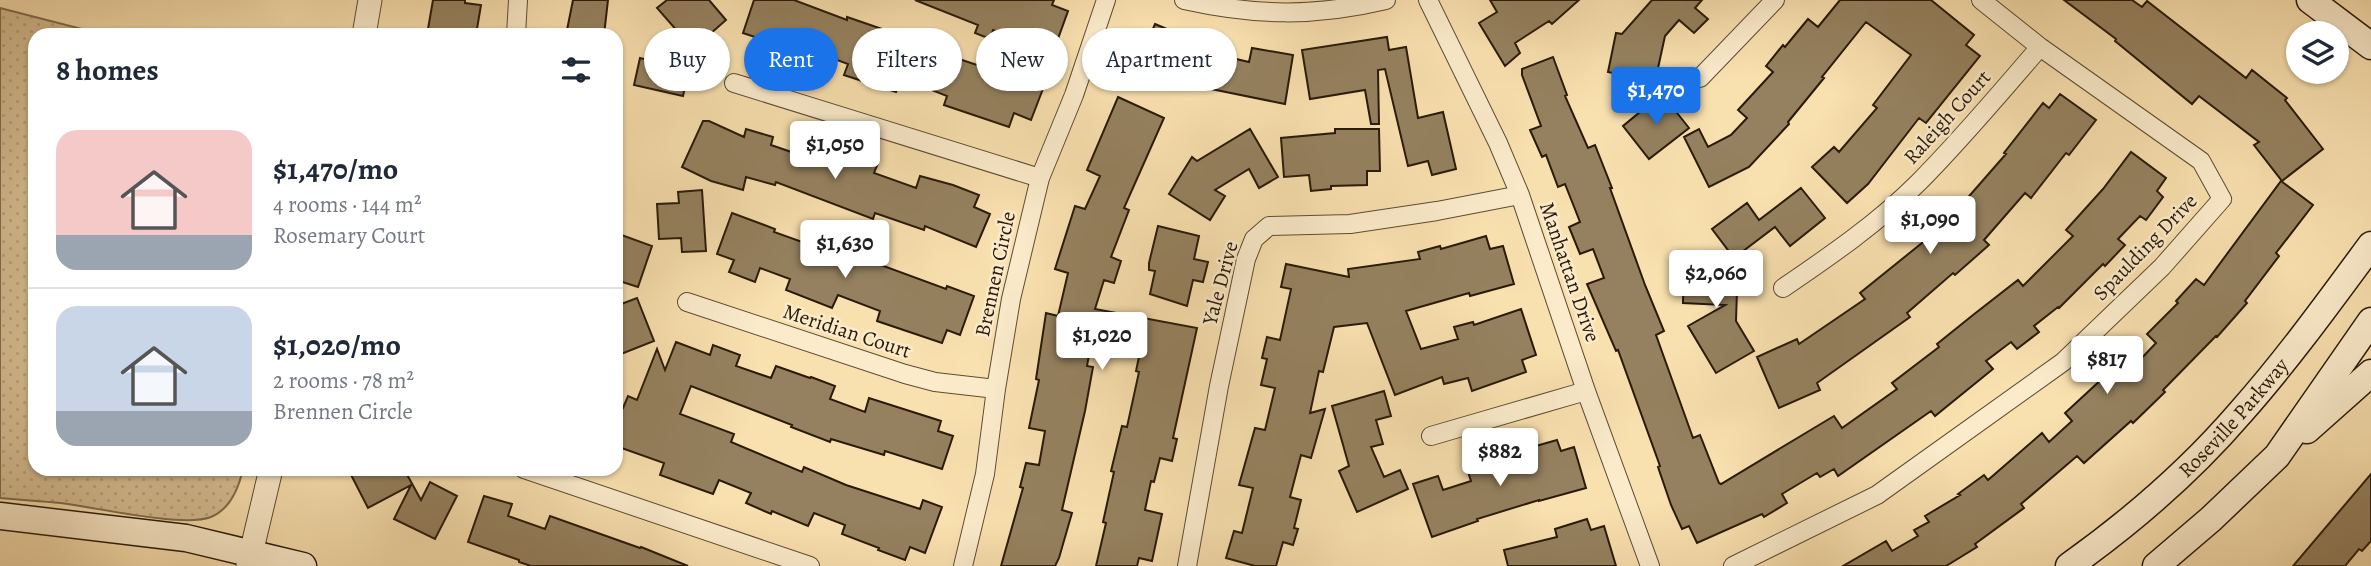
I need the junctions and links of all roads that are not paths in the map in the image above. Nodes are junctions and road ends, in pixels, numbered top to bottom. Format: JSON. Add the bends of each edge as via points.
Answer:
{"nodes":[{"id":1,"x":370,"y":0,"type":"edge"},
{"id":2,"x":518,"y":0,"type":"edge"},
{"id":3,"x":1106,"y":0,"type":"edge"},
{"id":4,"x":1184,"y":0,"type":"edge"},
{"id":5,"x":1386,"y":0,"type":"edge"},
{"id":6,"x":1428,"y":0,"type":"edge"},
{"id":7,"x":1775,"y":0,"type":"edge"},
{"id":8,"x":1982,"y":0,"type":"edge"},
{"id":9,"x":2310,"y":0,"type":"edge"},
{"id":10,"x":1267,"y":6,"type":"edge"},
{"id":11,"x":366,"y":28,"type":"edge"},
{"id":12,"x":516,"y":28,"type":"edge"},
{"id":13,"x":2364,"y":41,"type":"edge"},
{"id":14,"x":2040,"y":47,"type":"junction"},
{"id":15,"x":2371,"y":60,"type":"edge"},
{"id":16,"x":1700,"y":78,"type":"dead end"},
{"id":17,"x":734,"y":83,"type":"dead end"},
{"id":18,"x":1040,"y":178,"type":"junction"},
{"id":19,"x":1520,"y":195,"type":"junction"},
{"id":20,"x":2371,"y":245,"type":"edge"},
{"id":21,"x":1783,"y":288,"type":"dead end"},
{"id":22,"x":687,"y":302,"type":"dead end"},
{"id":23,"x":2371,"y":321,"type":"edge"},
{"id":24,"x":2371,"y":373,"type":"edge"},
{"id":25,"x":996,"y":389,"type":"junction"},
{"id":26,"x":1586,"y":391,"type":"junction"},
{"id":27,"x":1431,"y":436,"type":"dead end"},
{"id":28,"x":2277,"y":456,"type":"junction"},
{"id":29,"x":269,"y":476,"type":"edge"},
{"id":30,"x":545,"y":476,"type":"edge"},
{"id":31,"x":0,"y":516,"type":"edge"},
{"id":32,"x":250,"y":560,"type":"edge"},
{"id":33,"x":303,"y":566,"type":"edge"},
{"id":34,"x":810,"y":566,"type":"edge"},
{"id":35,"x":963,"y":566,"type":"edge"},
{"id":36,"x":1188,"y":566,"type":"edge"},
{"id":37,"x":1650,"y":566,"type":"edge"},
{"id":38,"x":1733,"y":566,"type":"edge"},
{"id":39,"x":2069,"y":566,"type":"edge"},
{"id":40,"x":2156,"y":566,"type":"edge"}],
"edges":[{"from":1,"to":11,"type":"street"},
{"from":2,"to":12,"type":"street"},
{"from":3,"to":18,"type":"street","name":"Brennen Circle"},
{"from":4,"to":10,"type":"street","via":[[1226,9]]},
{"from":5,"to":10,"type":"street","via":[[1315,13]]},
{"from":6,"to":19,"type":"street","name":"Manhattan Drive"},
{"from":7,"to":16,"type":"street"},
{"from":8,"to":14,"type":"street","name":"Spaulding Drive"},
{"from":9,"to":13,"type":"main road"},
{"from":13,"to":15,"type":"main road"},
{"from":14,"to":21,"type":"street","name":"Raleigh Court","via":[[1917,184],[1848,244]]},
{"from":14,"to":38,"type":"street","name":"Spaulding Drive","via":[[2201,161],[2222,199],[2162,267],[2063,362],[1877,495]]},
{"from":17,"to":18,"type":"street"},
{"from":18,"to":25,"type":"street","name":"Brennen Circle","via":[[1011,299]]},
{"from":19,"to":26,"type":"street","name":"Manhattan Drive"},
{"from":19,"to":36,"type":"street","name":"Yale Drive","via":[[1350,223],[1269,226],[1254,239],[1219,386]]},
{"from":20,"to":39,"type":"main road","name":"Roseville Parkway","via":[[2239,414],[2175,480]]},
{"from":22,"to":25,"type":"street","name":"Meridian Court","via":[[905,374]]},
{"from":23,"to":28,"type":"main road"},
{"from":24,"to":28,"type":"main road"},
{"from":25,"to":35,"type":"street","name":"Brennen Circle","via":[[985,474]]},
{"from":26,"to":27,"type":"street"},
{"from":26,"to":37,"type":"street","name":"Manhattan Drive"},
{"from":28,"to":40,"type":"main road"},
{"from":29,"to":32,"type":"street"},
{"from":30,"to":34,"type":"street"},
{"from":31,"to":32,"type":"main road","via":[[186,538]]},
{"from":32,"to":33,"type":"main road"}]}
